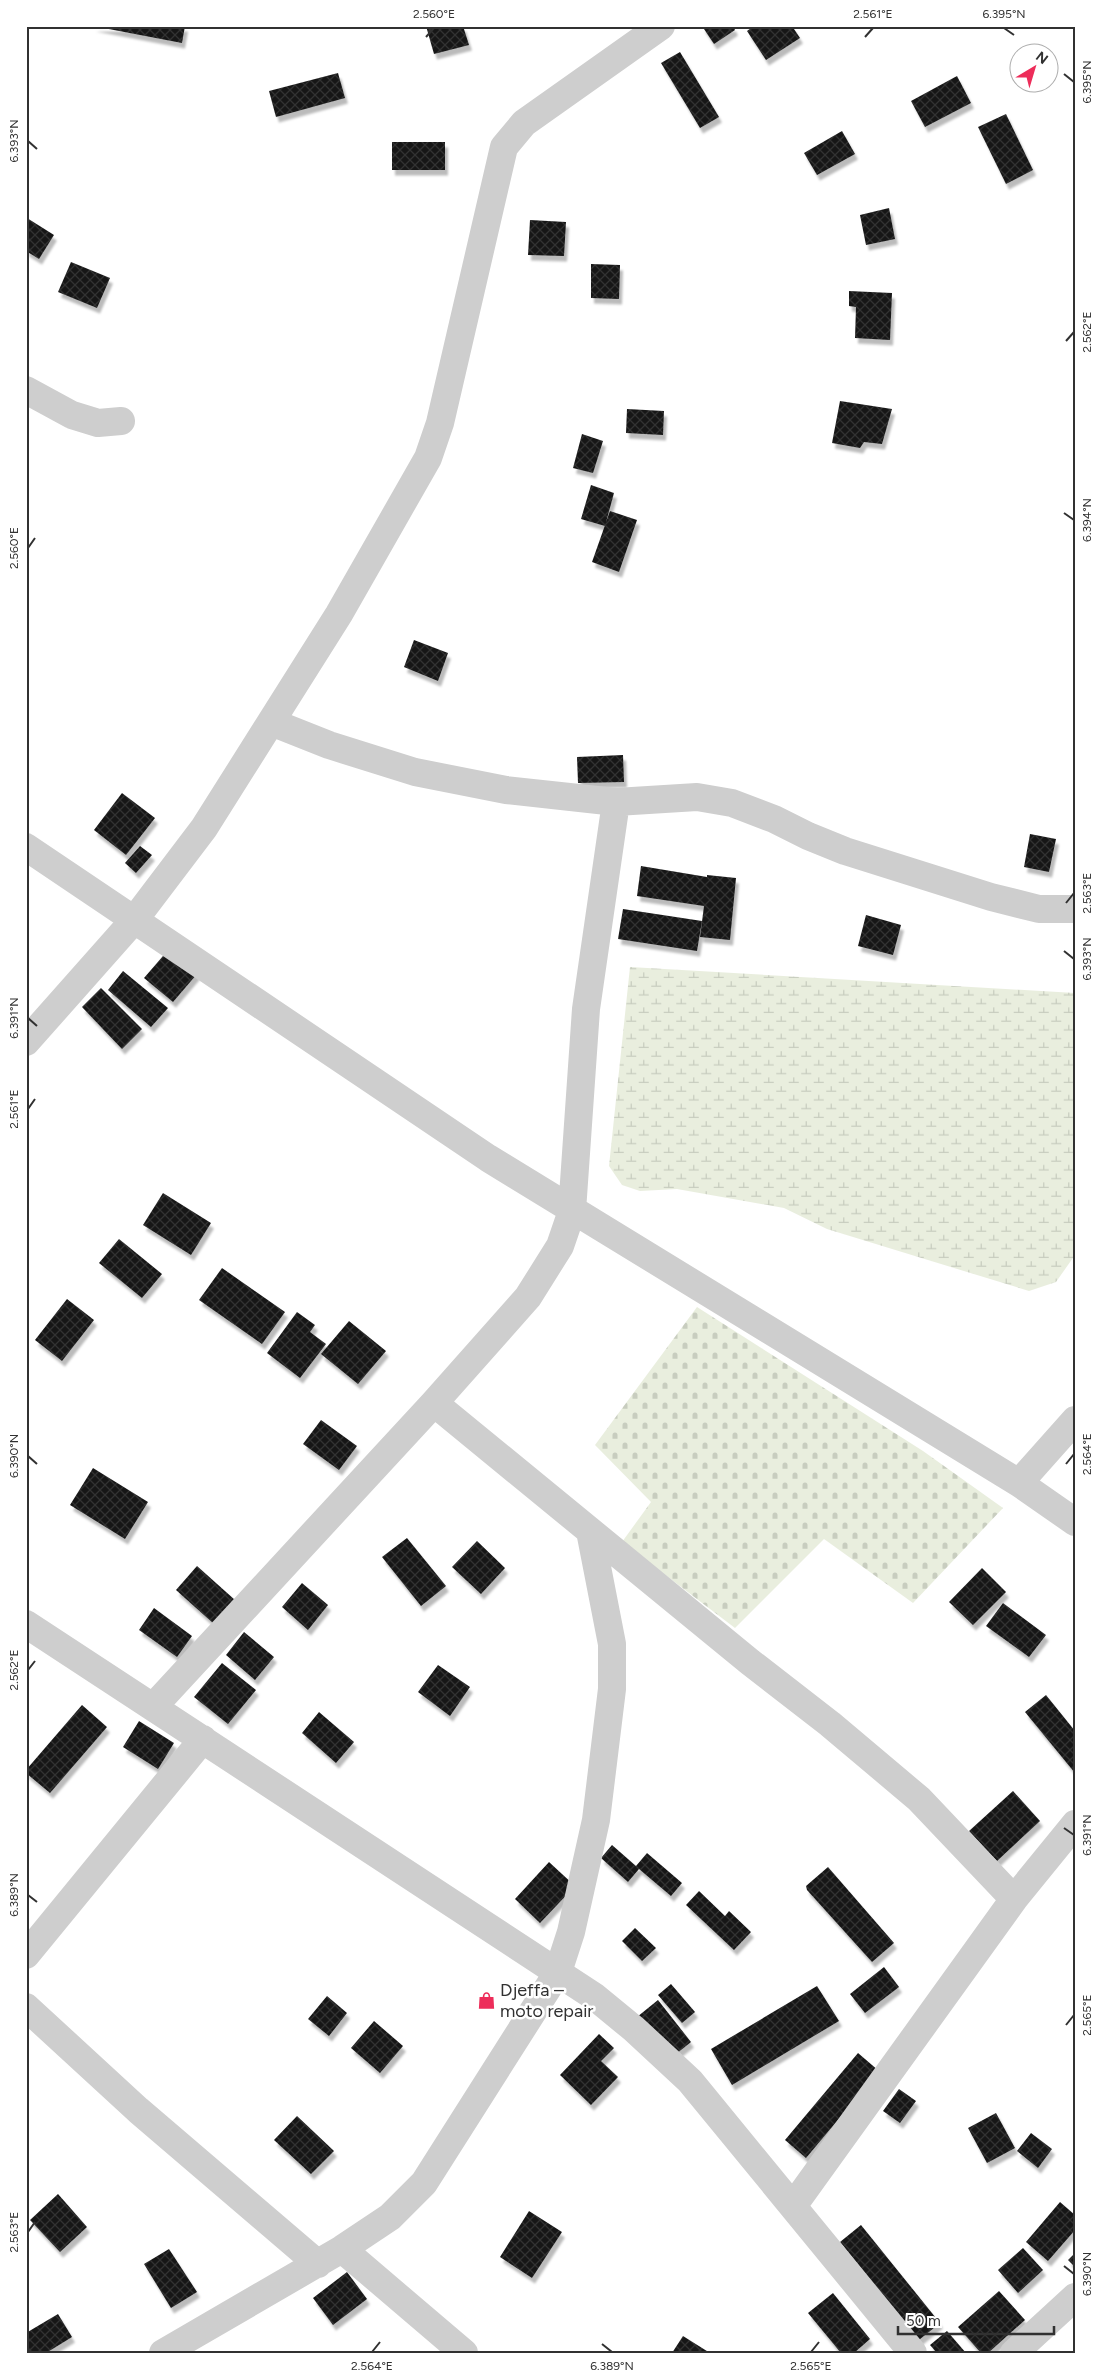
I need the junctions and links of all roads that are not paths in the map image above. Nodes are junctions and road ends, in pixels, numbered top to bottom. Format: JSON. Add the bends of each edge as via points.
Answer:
{"nodes":[{"id":1,"x":661,"y":26,"type":"edge"},
{"id":2,"x":26,"y":390,"type":"edge"},
{"id":3,"x":121,"y":421,"type":"dead end"},
{"id":4,"x":271,"y":722,"type":"junction"},
{"id":5,"x":616,"y":802,"type":"junction"},
{"id":6,"x":26,"y":847,"type":"edge"},
{"id":7,"x":1075,"y":909,"type":"edge"},
{"id":8,"x":134,"y":919,"type":"junction"},
{"id":9,"x":26,"y":1042,"type":"edge"},
{"id":10,"x":572,"y":1211,"type":"junction"},
{"id":11,"x":434,"y":1403,"type":"junction"},
{"id":12,"x":1075,"y":1420,"type":"edge"},
{"id":13,"x":1019,"y":1483,"type":"junction"},
{"id":14,"x":1075,"y":1522,"type":"edge"},
{"id":15,"x":590,"y":1531,"type":"junction"},
{"id":16,"x":26,"y":1624,"type":"edge"},
{"id":17,"x":154,"y":1706,"type":"junction"},
{"id":18,"x":203,"y":1739,"type":"junction"},
{"id":19,"x":1075,"y":1824,"type":"edge"},
{"id":20,"x":1014,"y":1899,"type":"junction"},
{"id":21,"x":26,"y":1955,"type":"edge"},
{"id":22,"x":558,"y":1972,"type":"junction"},
{"id":23,"x":26,"y":2007,"type":"edge"},
{"id":24,"x":793,"y":2206,"type":"junction"},
{"id":25,"x":342,"y":2249,"type":"junction"},
{"id":26,"x":318,"y":2264,"type":"junction"},
{"id":27,"x":1075,"y":2297,"type":"edge"},
{"id":28,"x":163,"y":2353,"type":"edge"},
{"id":29,"x":464,"y":2353,"type":"edge"},
{"id":30,"x":913,"y":2353,"type":"edge"},
{"id":31,"x":1014,"y":2353,"type":"edge"}],
"edges":[{"from":1,"to":4,"type":"street","via":[[524,123],[504,147],[440,423],[428,458],[339,614]]},
{"from":2,"to":3,"type":"street","via":[[72,415],[98,423]]},
{"from":4,"to":5,"type":"street","via":[[415,772],[506,790]]},
{"from":4,"to":8,"type":"street","via":[[204,828]]},
{"from":5,"to":7,"type":"street","via":[[697,797],[732,804],[845,851],[990,897],[1039,909]]},
{"from":5,"to":10,"type":"street","via":[[586,1009]]},
{"from":6,"to":8,"type":"street"},
{"from":8,"to":9,"type":"street"},
{"from":8,"to":10,"type":"street"},
{"from":10,"to":11,"type":"street","via":[[560,1246],[528,1297]]},
{"from":10,"to":13,"type":"street"},
{"from":11,"to":15,"type":"street"},
{"from":11,"to":17,"type":"street"},
{"from":12,"to":13,"type":"street"},
{"from":13,"to":14,"type":"street"},
{"from":15,"to":20,"type":"street","via":[[919,1799]]},
{"from":15,"to":22,"type":"street","via":[[612,1644],[612,1689],[596,1820],[571,1932]]},
{"from":16,"to":17,"type":"street"},
{"from":17,"to":18,"type":"street"},
{"from":18,"to":21,"type":"street"},
{"from":18,"to":22,"type":"street"},
{"from":19,"to":20,"type":"street"},
{"from":20,"to":24,"type":"street"},
{"from":22,"to":24,"type":"street","via":[[634,2029],[690,2081]]},
{"from":22,"to":25,"type":"street","via":[[424,2183],[390,2217]]},
{"from":23,"to":26,"type":"street","via":[[138,2110]]},
{"from":24,"to":30,"type":"street"},
{"from":25,"to":26,"type":"street"},
{"from":25,"to":29,"type":"street"},
{"from":26,"to":28,"type":"street"},
{"from":27,"to":31,"type":"street"}]}
